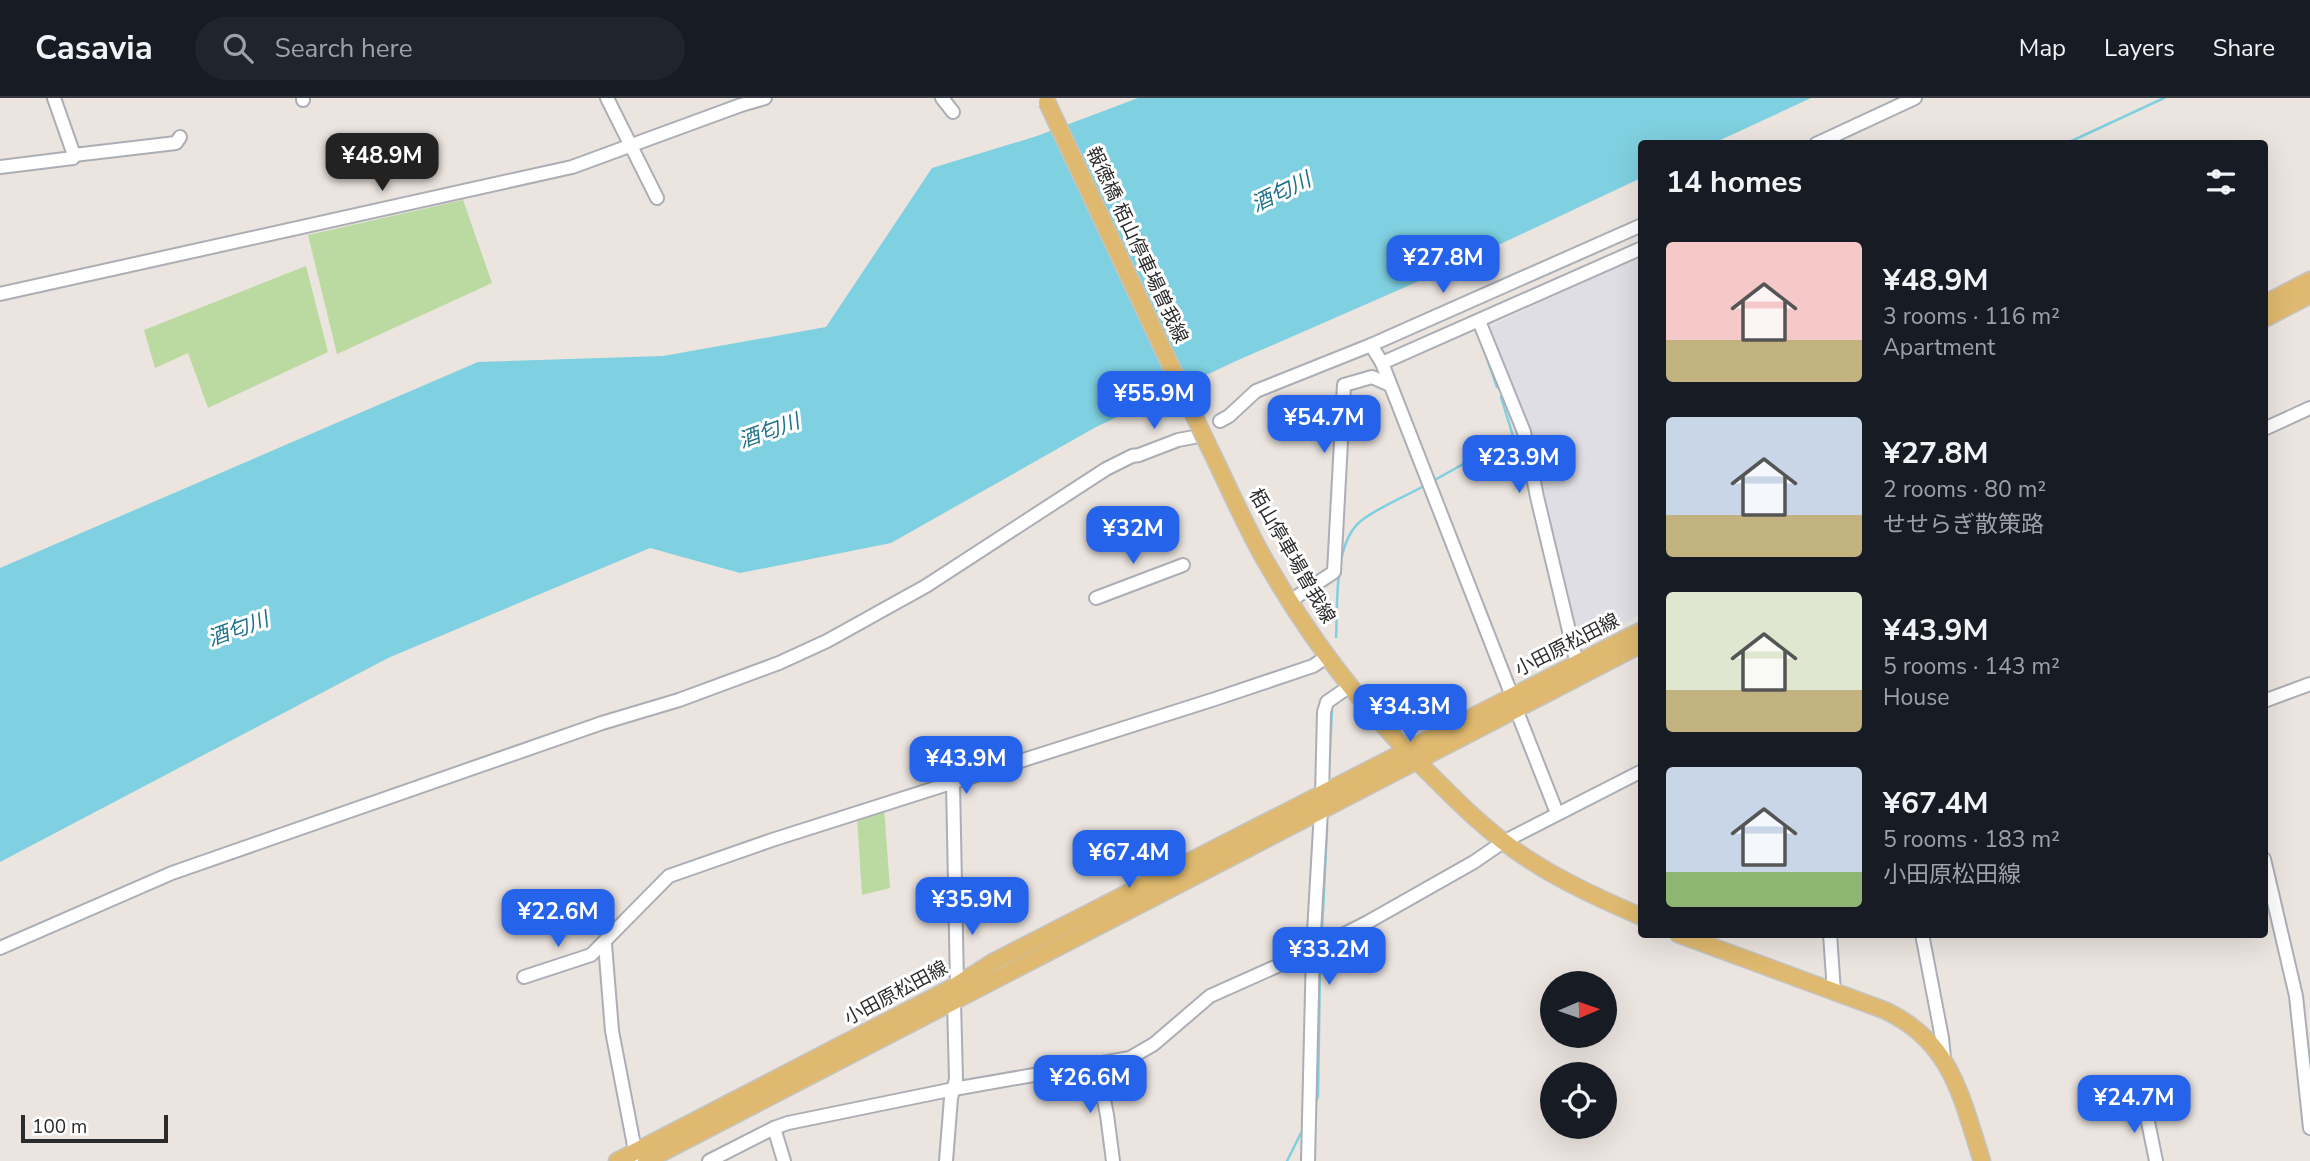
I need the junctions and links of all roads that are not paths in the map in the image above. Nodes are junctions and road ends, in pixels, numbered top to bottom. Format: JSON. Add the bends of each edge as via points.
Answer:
{"nodes":[{"id":1,"x":54,"y":98,"type":"edge"},
{"id":2,"x":607,"y":98,"type":"edge"},
{"id":3,"x":765,"y":98,"type":"edge"},
{"id":4,"x":942,"y":98,"type":"edge"},
{"id":5,"x":1915,"y":98,"type":"edge"},
{"id":6,"x":1046,"y":100,"type":"edge"},
{"id":7,"x":953,"y":111,"type":"dead end"},
{"id":8,"x":180,"y":137,"type":"dead end"},
{"id":9,"x":1825,"y":140,"type":"edge"},
{"id":10,"x":631,"y":145,"type":"junction"},
{"id":11,"x":74,"y":155,"type":"junction"},
{"id":12,"x":0,"y":167,"type":"edge"},
{"id":13,"x":657,"y":198,"type":"dead end"},
{"id":14,"x":1638,"y":227,"type":"edge"},
{"id":15,"x":1638,"y":250,"type":"edge"},
{"id":16,"x":2310,"y":280,"type":"edge"},
{"id":17,"x":0,"y":294,"type":"edge"},
{"id":18,"x":2310,"y":295,"type":"edge"},
{"id":19,"x":2268,"y":302,"type":"edge"},
{"id":20,"x":2268,"y":317,"type":"edge"},
{"id":21,"x":1479,"y":321,"type":"junction"},
{"id":22,"x":1371,"y":345,"type":"junction"},
{"id":23,"x":1382,"y":363,"type":"junction"},
{"id":24,"x":1390,"y":385,"type":"junction"},
{"id":25,"x":2310,"y":408,"type":"edge"},
{"id":26,"x":1220,"y":421,"type":"dead end"},
{"id":27,"x":2268,"y":427,"type":"edge"},
{"id":28,"x":1200,"y":440,"type":"junction"},
{"id":29,"x":1182,"y":565,"type":"dead end"},
{"id":30,"x":1096,"y":598,"type":"dead end"},
{"id":31,"x":1290,"y":601,"type":"junction"},
{"id":32,"x":1638,"y":632,"type":"edge"},
{"id":33,"x":1638,"y":646,"type":"edge"},
{"id":34,"x":1329,"y":658,"type":"junction"},
{"id":35,"x":1577,"y":664,"type":"junction"},
{"id":36,"x":1348,"y":683,"type":"junction"},
{"id":37,"x":2310,"y":684,"type":"edge"},
{"id":38,"x":2268,"y":700,"type":"edge"},
{"id":39,"x":1514,"y":702,"type":"junction"},
{"id":40,"x":1411,"y":756,"type":"junction"},
{"id":41,"x":1638,"y":773,"type":"edge"},
{"id":42,"x":953,"y":783,"type":"junction"},
{"id":43,"x":1322,"y":803,"type":"junction"},
{"id":44,"x":1557,"y":813,"type":"junction"},
{"id":45,"x":1503,"y":842,"type":"junction"},
{"id":46,"x":2268,"y":876,"type":"edge"},
{"id":47,"x":1638,"y":915,"type":"edge"},
{"id":48,"x":1689,"y":938,"type":"edge"},
{"id":49,"x":1832,"y":938,"type":"edge"},
{"id":50,"x":1923,"y":938,"type":"edge"},
{"id":51,"x":605,"y":944,"type":"junction"},
{"id":52,"x":0,"y":948,"type":"edge"},
{"id":53,"x":1313,"y":950,"type":"junction"},
{"id":54,"x":524,"y":977,"type":"dead end"},
{"id":55,"x":1833,"y":992,"type":"junction"},
{"id":56,"x":956,"y":993,"type":"junction"},
{"id":57,"x":2310,"y":993,"type":"edge"},
{"id":58,"x":2296,"y":996,"type":"junction"},
{"id":59,"x":1944,"y":1058,"type":"junction"},
{"id":60,"x":1097,"y":1065,"type":"junction"},
{"id":61,"x":954,"y":1089,"type":"junction"},
{"id":62,"x":2144,"y":1102,"type":"dead end"},
{"id":63,"x":774,"y":1128,"type":"junction"},
{"id":64,"x":2310,"y":1128,"type":"edge"},
{"id":65,"x":639,"y":1158,"type":"edge"},
{"id":66,"x":617,"y":1161,"type":"edge"},
{"id":67,"x":709,"y":1161,"type":"edge"},
{"id":68,"x":784,"y":1161,"type":"edge"},
{"id":69,"x":946,"y":1161,"type":"edge"},
{"id":70,"x":1113,"y":1161,"type":"edge"},
{"id":71,"x":1308,"y":1161,"type":"edge"},
{"id":72,"x":1982,"y":1161,"type":"edge"},
{"id":73,"x":2156,"y":1161,"type":"edge"}],
"edges":[{"from":1,"to":11,"type":"street"},
{"from":2,"to":10,"type":"street"},
{"from":3,"to":10,"type":"street"},
{"from":4,"to":7,"type":"street"},
{"from":5,"to":9,"type":"street"},
{"from":6,"to":28,"type":"main road","name":"報徳橋 栢山停車場曽我線","bridge":true},
{"from":8,"to":11,"type":"street","via":[[176,143]]},
{"from":10,"to":13,"type":"street"},
{"from":10,"to":17,"type":"street","via":[[572,167]]},
{"from":11,"to":12,"type":"street"},
{"from":14,"to":22,"type":"street"},
{"from":15,"to":21,"type":"street"},
{"from":16,"to":19,"type":"main road"},
{"from":18,"to":20,"type":"main road"},
{"from":21,"to":23,"type":"street","via":[[1442,342]]},
{"from":21,"to":35,"type":"street","via":[[1501,392],[1524,432]]},
{"from":22,"to":23,"type":"street"},
{"from":22,"to":26,"type":"street","via":[[1256,391]]},
{"from":23,"to":24,"type":"street"},
{"from":24,"to":31,"type":"street","via":[[1372,377],[1344,385],[1334,572]]},
{"from":24,"to":39,"type":"street"},
{"from":25,"to":27,"type":"street"},
{"from":28,"to":31,"type":"main road","name":"栢山停車場曽我線"},
{"from":28,"to":52,"type":"street","via":[[1178,439],[1106,469],[916,592],[779,663],[172,873]]},
{"from":29,"to":30,"type":"street"},
{"from":31,"to":34,"type":"main road","name":"栢山停車場曽我線"},
{"from":32,"to":35,"type":"main road","name":"小田原松田線"},
{"from":33,"to":39,"type":"main road","name":"小田原松田線"},
{"from":34,"to":36,"type":"main road","name":"栢山停車場曽我線"},
{"from":34,"to":42,"type":"street"},
{"from":35,"to":39,"type":"main road","name":"小田原松田線"},
{"from":36,"to":40,"type":"main road","name":"栢山停車場曽我線"},
{"from":36,"to":43,"type":"street","via":[[1327,702],[1324,712]]},
{"from":37,"to":38,"type":"street"},
{"from":39,"to":40,"type":"main road","name":"小田原松田線"},
{"from":39,"to":44,"type":"street"},
{"from":40,"to":43,"type":"main road","name":"小田原松田線"},
{"from":40,"to":45,"type":"main road","name":"栢山停車場曽我線"},
{"from":41,"to":44,"type":"street"},
{"from":42,"to":51,"type":"street","via":[[669,876]]},
{"from":42,"to":56,"type":"street"},
{"from":43,"to":53,"type":"street"},
{"from":43,"to":56,"type":"main road","name":"小田原松田線"},
{"from":44,"to":45,"type":"street"},
{"from":45,"to":47,"type":"main road","name":"栢山停車場曽我線","via":[[1550,872]]},
{"from":45,"to":53,"type":"street"},
{"from":46,"to":58,"type":"street"},
{"from":48,"to":55,"type":"main road"},
{"from":49,"to":55,"type":"street"},
{"from":50,"to":59,"type":"street"},
{"from":51,"to":54,"type":"street","via":[[592,955]]},
{"from":51,"to":65,"type":"street","via":[[612,1031]]},
{"from":53,"to":60,"type":"street","via":[[1210,996],[1154,1044],[1130,1058]]},
{"from":53,"to":71,"type":"street"},
{"from":55,"to":59,"type":"main road","via":[[1895,1015],[1922,1034]]},
{"from":56,"to":61,"type":"street"},
{"from":56,"to":65,"type":"main road","name":"小田原松田線"},
{"from":57,"to":58,"type":"street"},
{"from":58,"to":64,"type":"street"},
{"from":59,"to":72,"type":"main road"},
{"from":60,"to":61,"type":"street"},
{"from":60,"to":70,"type":"street"},
{"from":61,"to":63,"type":"street"},
{"from":61,"to":69,"type":"street"},
{"from":62,"to":73,"type":"street"},
{"from":63,"to":67,"type":"street"},
{"from":63,"to":68,"type":"street"},
{"from":65,"to":66,"type":"main road","name":"小田原松田線"}]}
